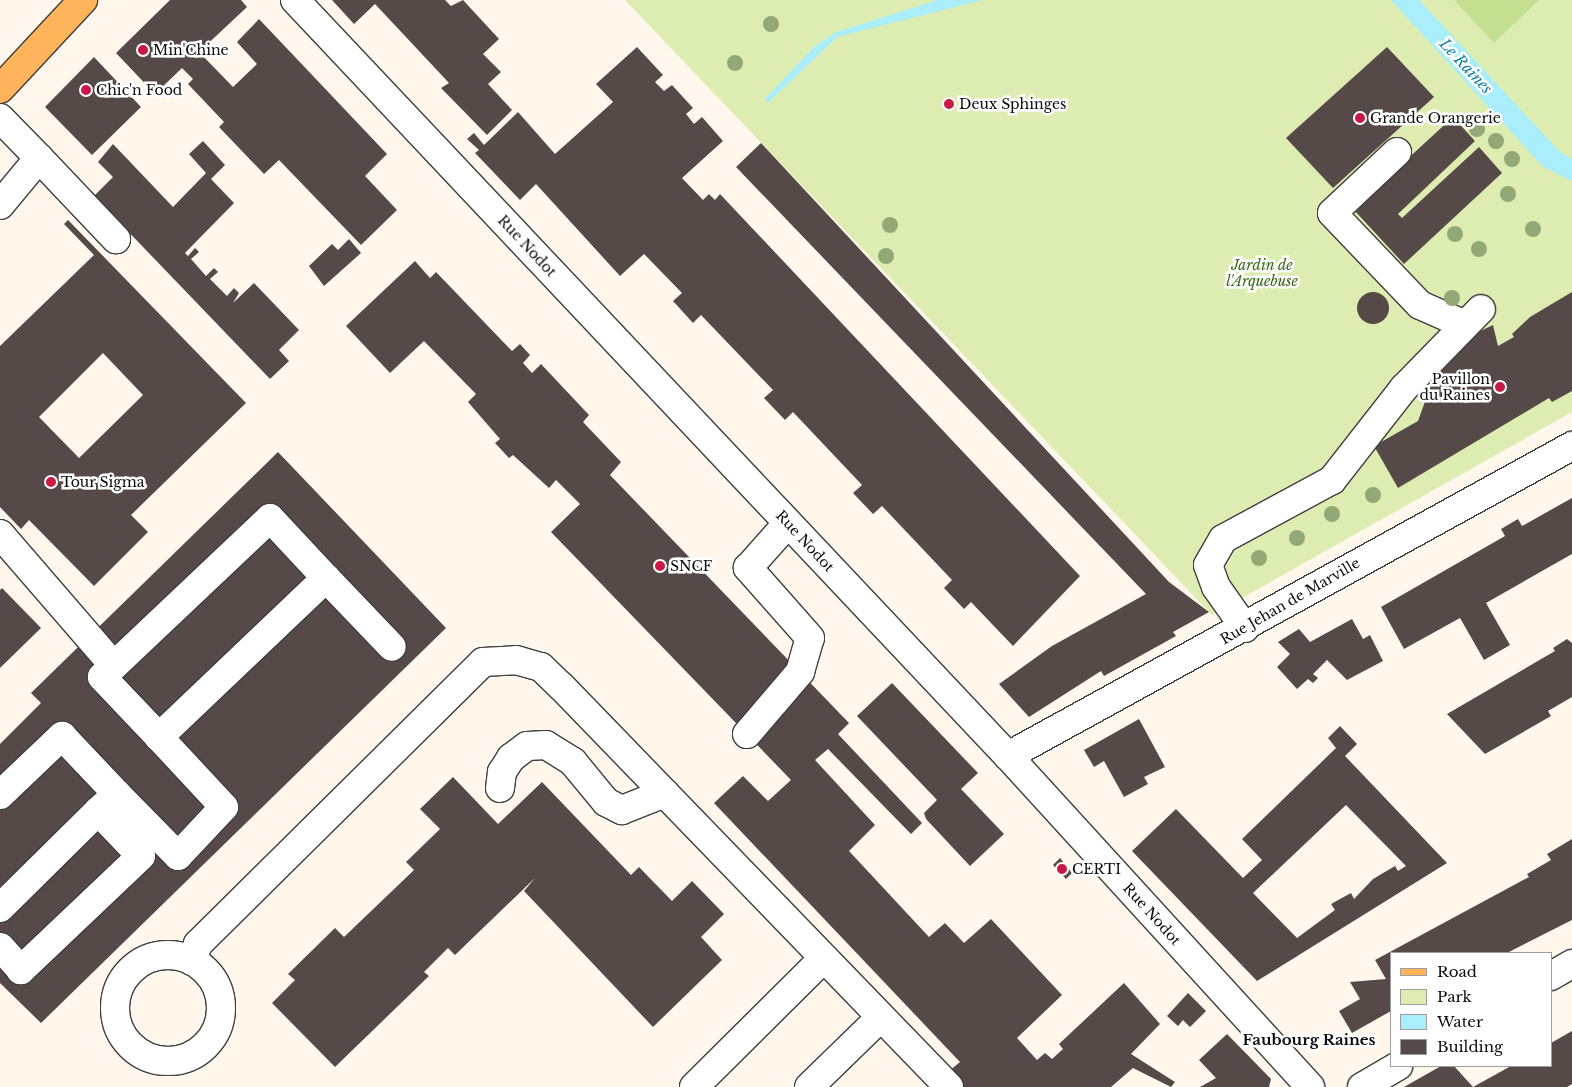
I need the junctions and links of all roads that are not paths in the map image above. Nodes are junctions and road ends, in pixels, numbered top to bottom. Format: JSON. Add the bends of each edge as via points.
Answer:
{"nodes":[{"id":1,"x":83,"y":0,"type":"edge"},
{"id":2,"x":295,"y":0,"type":"edge"},
{"id":3,"x":0,"y":89,"type":"edge"},
{"id":4,"x":0,"y":118,"type":"edge"},
{"id":5,"x":1397,"y":152,"type":"dead end"},
{"id":6,"x":39,"y":158,"type":"junction"},
{"id":7,"x":0,"y":205,"type":"edge"},
{"id":8,"x":116,"y":239,"type":"dead end"},
{"id":9,"x":1572,"y":446,"type":"edge"},
{"id":10,"x":788,"y":523,"type":"junction"},
{"id":11,"x":0,"y":534,"type":"edge"},
{"id":12,"x":326,"y":578,"type":"junction"},
{"id":13,"x":1245,"y":628,"type":"junction"},
{"id":14,"x":392,"y":647,"type":"dead end"},
{"id":15,"x":114,"y":666,"type":"junction"},
{"id":16,"x":747,"y":734,"type":"dead end"},
{"id":17,"x":159,"y":737,"type":"junction"},
{"id":18,"x":1008,"y":756,"type":"junction"},
{"id":19,"x":500,"y":788,"type":"dead end"},
{"id":20,"x":665,"y":793,"type":"junction"},
{"id":21,"x":0,"y":795,"type":"edge"},
{"id":22,"x":108,"y":802,"type":"junction"},
{"id":23,"x":0,"y":908,"type":"edge"},
{"id":24,"x":0,"y":948,"type":"edge"},
{"id":25,"x":824,"y":958,"type":"junction"},
{"id":26,"x":192,"y":961,"type":"dead end"},
{"id":27,"x":1572,"y":964,"type":"edge"},
{"id":28,"x":1552,"y":975,"type":"edge"},
{"id":29,"x":881,"y":1018,"type":"junction"},
{"id":30,"x":1396,"y":1067,"type":"edge"},
{"id":31,"x":694,"y":1087,"type":"edge"},
{"id":32,"x":809,"y":1087,"type":"edge"},
{"id":33,"x":949,"y":1087,"type":"edge"},
{"id":34,"x":1310,"y":1087,"type":"edge"},
{"id":35,"x":1362,"y":1087,"type":"edge"}],
"edges":[{"from":1,"to":3,"type":"main road"},
{"from":2,"to":10,"type":"street","name":"Rue Nodot"},
{"from":4,"to":6,"type":"street"},
{"from":5,"to":13,"type":"street","via":[[1332,213],[1420,305],[1472,316],[1332,480],[1223,539],[1208,565],[1216,588]]},
{"from":6,"to":7,"type":"street"},
{"from":6,"to":8,"type":"street"},
{"from":9,"to":13,"type":"street","name":"Rue Jehan de Marville"},
{"from":10,"to":16,"type":"street","via":[[748,568],[810,638],[800,672]]},
{"from":10,"to":18,"type":"street","name":"Rue Nodot"},
{"from":11,"to":15,"type":"street"},
{"from":12,"to":14,"type":"street"},
{"from":12,"to":15,"type":"street","via":[[270,518]]},
{"from":12,"to":17,"type":"street"},
{"from":13,"to":18,"type":"street","name":"Rue Jehan de Marville"},
{"from":15,"to":17,"type":"street","via":[[102,677]]},
{"from":17,"to":22,"type":"street","via":[[224,807],[178,856]]},
{"from":18,"to":34,"type":"street","name":"Rue Nodot"},
{"from":19,"to":20,"type":"street","via":[[502,772],[511,758],[527,746],[546,745],[573,762],[606,802],[622,810]]},
{"from":20,"to":25,"type":"street"},
{"from":20,"to":26,"type":"street","via":[[542,667],[516,660],[483,662],[198,944]]},
{"from":21,"to":22,"type":"street","via":[[62,736]]},
{"from":22,"to":23,"type":"street"},
{"from":22,"to":24,"type":"street","via":[[140,856],[21,970]]},
{"from":25,"to":29,"type":"street"},
{"from":25,"to":31,"type":"street"},
{"from":27,"to":28,"type":"street"},
{"from":29,"to":32,"type":"street"},
{"from":29,"to":33,"type":"street"},
{"from":30,"to":35,"type":"street"}]}
